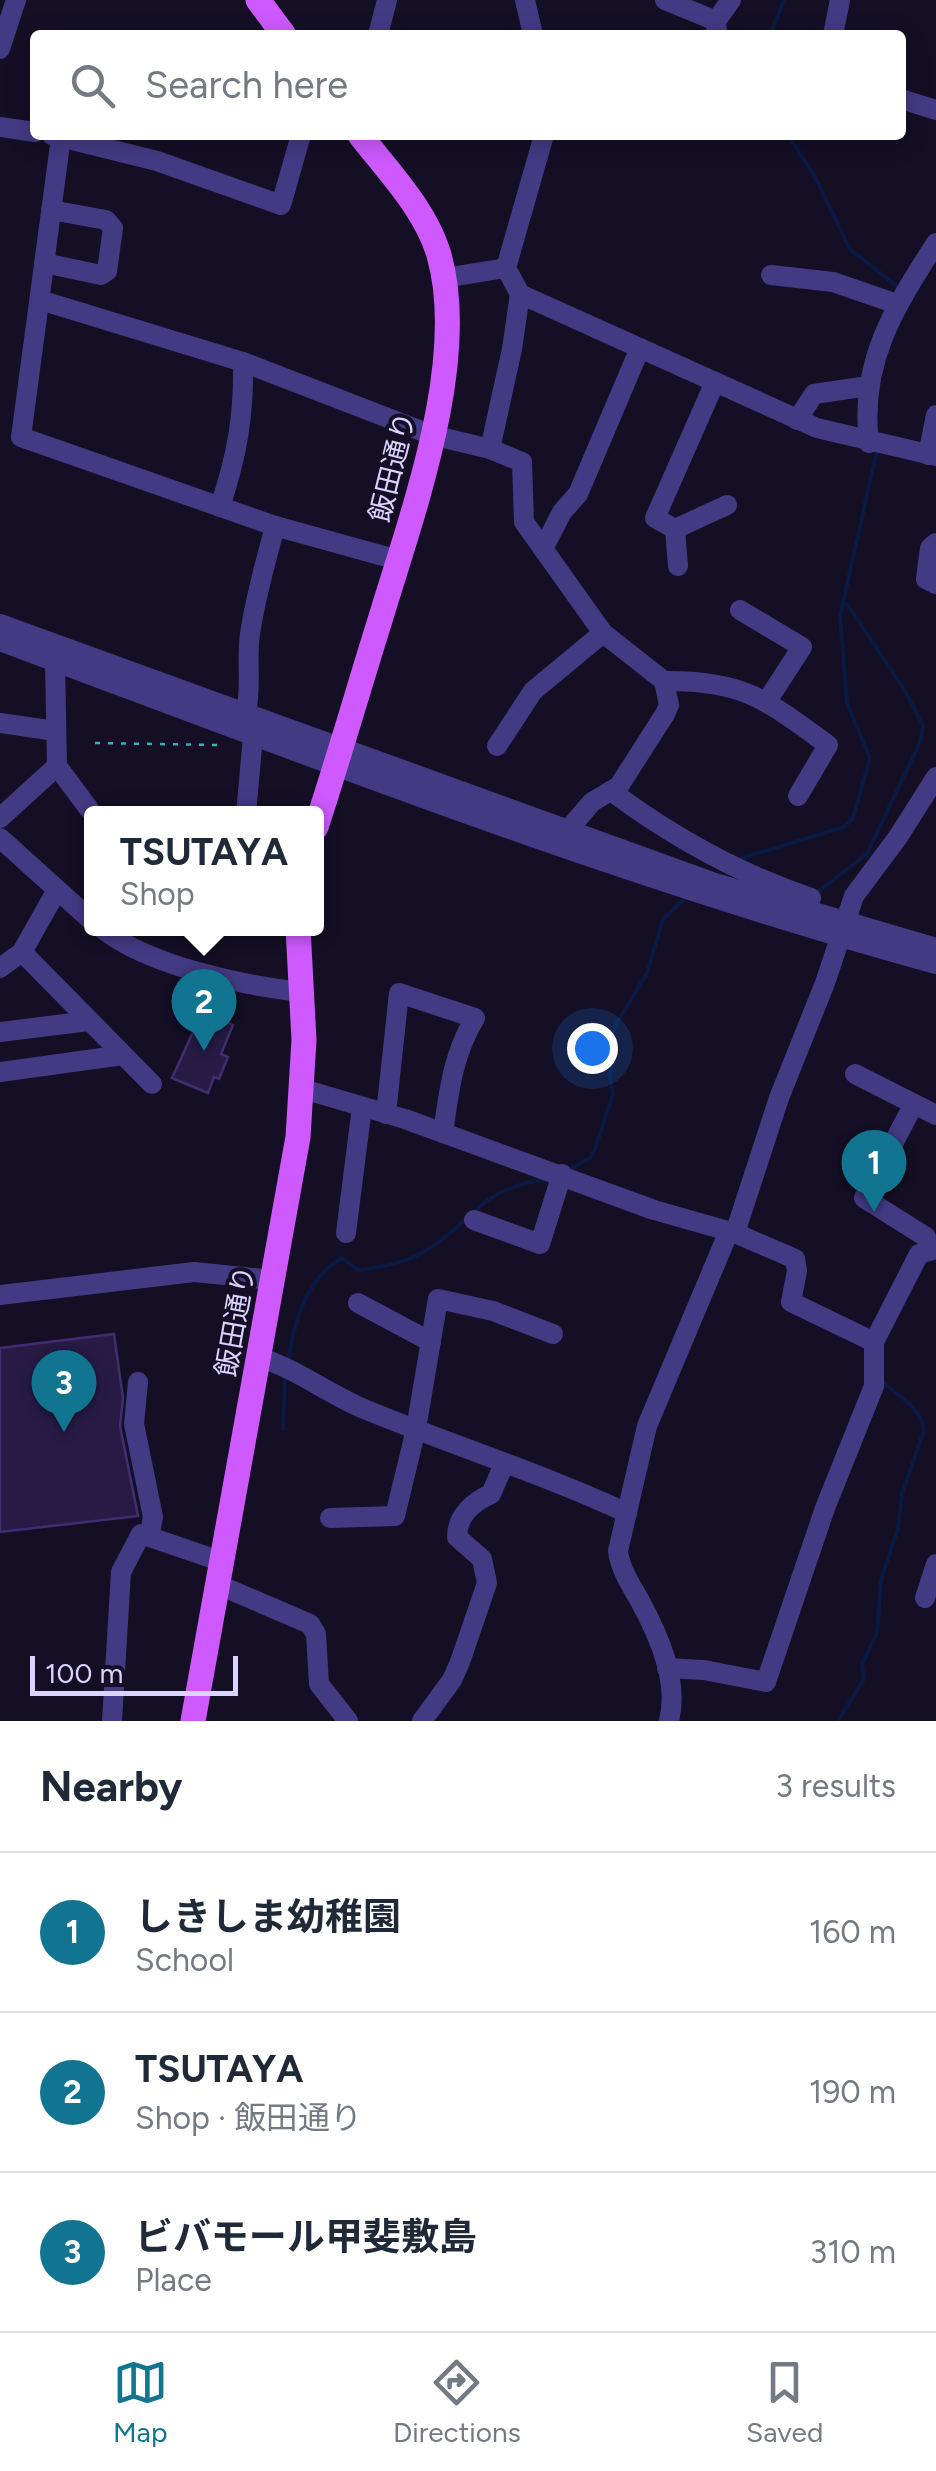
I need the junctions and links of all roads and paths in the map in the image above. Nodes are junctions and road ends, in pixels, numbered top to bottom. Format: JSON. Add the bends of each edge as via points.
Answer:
{"nodes":[{"id":1,"x":16,"y":0,"type":"edge"},
{"id":2,"x":258,"y":0,"type":"edge"},
{"id":3,"x":387,"y":0,"type":"edge"},
{"id":4,"x":525,"y":0,"type":"edge"},
{"id":5,"x":664,"y":0,"type":"edge"},
{"id":6,"x":731,"y":0,"type":"edge"},
{"id":7,"x":840,"y":0,"type":"edge"},
{"id":8,"x":717,"y":28,"type":"edge"},
{"id":9,"x":280,"y":30,"type":"edge"},
{"id":10,"x":379,"y":30,"type":"edge"},
{"id":11,"x":532,"y":30,"type":"edge"},
{"id":12,"x":834,"y":30,"type":"edge"},
{"id":13,"x":0,"y":48,"type":"edge"},
{"id":14,"x":906,"y":101,"type":"edge"},
{"id":15,"x":936,"y":110,"type":"edge"},
{"id":16,"x":0,"y":127,"type":"edge"},
{"id":17,"x":30,"y":131,"type":"edge"},
{"id":18,"x":56,"y":140,"type":"edge"},
{"id":19,"x":72,"y":140,"type":"edge"},
{"id":20,"x":300,"y":140,"type":"edge"},
{"id":21,"x":364,"y":140,"type":"edge"},
{"id":22,"x":543,"y":140,"type":"edge"},
{"id":23,"x":51,"y":210,"type":"junction"},
{"id":24,"x":936,"y":243,"type":"edge"},
{"id":25,"x":44,"y":263,"type":"junction"},
{"id":26,"x":506,"y":268,"type":"junction"},
{"id":27,"x":771,"y":275,"type":"dead end"},
{"id":28,"x":444,"y":278,"type":"junction"},
{"id":29,"x":520,"y":294,"type":"junction"},
{"id":30,"x":40,"y":300,"type":"junction"},
{"id":31,"x":897,"y":304,"type":"junction"},
{"id":32,"x":640,"y":348,"type":"junction"},
{"id":33,"x":243,"y":362,"type":"junction"},
{"id":34,"x":715,"y":382,"type":"junction"},
{"id":35,"x":868,"y":386,"type":"junction"},
{"id":36,"x":936,"y":415,"type":"edge"},
{"id":37,"x":797,"y":420,"type":"junction"},
{"id":38,"x":432,"y":435,"type":"junction"},
{"id":39,"x":869,"y":442,"type":"junction"},
{"id":40,"x":490,"y":449,"type":"junction"},
{"id":41,"x":932,"y":456,"type":"edge"},
{"id":42,"x":727,"y":504,"type":"dead end"},
{"id":43,"x":220,"y":507,"type":"junction"},
{"id":44,"x":276,"y":526,"type":"junction"},
{"id":45,"x":675,"y":529,"type":"junction"},
{"id":46,"x":936,"y":543,"type":"edge"},
{"id":47,"x":544,"y":549,"type":"junction"},
{"id":48,"x":398,"y":560,"type":"junction"},
{"id":49,"x":678,"y":566,"type":"dead end"},
{"id":50,"x":936,"y":584,"type":"edge"},
{"id":51,"x":740,"y":610,"type":"dead end"},
{"id":52,"x":0,"y":624,"type":"edge"},
{"id":53,"x":603,"y":633,"type":"junction"},
{"id":54,"x":0,"y":641,"type":"edge"},
{"id":55,"x":55,"y":662,"type":"junction"},
{"id":56,"x":664,"y":681,"type":"junction"},
{"id":57,"x":767,"y":701,"type":"junction"},
{"id":58,"x":238,"y":720,"type":"junction"},
{"id":59,"x":0,"y":722,"type":"edge"},
{"id":60,"x":55,"y":731,"type":"junction"},
{"id":61,"x":253,"y":736,"type":"junction"},
{"id":62,"x":95,"y":744,"type":"dead end"},
{"id":63,"x":497,"y":746,"type":"dead end"},
{"id":64,"x":338,"y":757,"type":"junction"},
{"id":65,"x":57,"y":766,"type":"junction"},
{"id":66,"x":936,"y":777,"type":"edge"},
{"id":67,"x":610,"y":791,"type":"junction"},
{"id":68,"x":798,"y":796,"type":"dead end"},
{"id":69,"x":87,"y":806,"type":"edge"},
{"id":70,"x":247,"y":806,"type":"edge"},
{"id":71,"x":323,"y":806,"type":"edge"},
{"id":72,"x":0,"y":818,"type":"edge"},
{"id":73,"x":568,"y":830,"type":"junction"},
{"id":74,"x":0,"y":838,"type":"edge"},
{"id":75,"x":57,"y":890,"type":"junction"},
{"id":76,"x":84,"y":913,"type":"edge"},
{"id":77,"x":845,"y":923,"type":"junction"},
{"id":78,"x":113,"y":936,"type":"edge"},
{"id":79,"x":298,"y":936,"type":"edge"},
{"id":80,"x":936,"y":948,"type":"edge"},
{"id":81,"x":22,"y":952,"type":"junction"},
{"id":82,"x":936,"y":964,"type":"edge"},
{"id":83,"x":0,"y":968,"type":"edge"},
{"id":84,"x":301,"y":992,"type":"junction"},
{"id":85,"x":89,"y":1020,"type":"junction"},
{"id":86,"x":0,"y":1032,"type":"edge"},
{"id":87,"x":123,"y":1055,"type":"junction"},
{"id":88,"x":0,"y":1072,"type":"edge"},
{"id":89,"x":856,"y":1074,"type":"dead end"},
{"id":90,"x":152,"y":1084,"type":"dead end"},
{"id":91,"x":304,"y":1090,"type":"junction"},
{"id":92,"x":914,"y":1104,"type":"junction"},
{"id":93,"x":362,"y":1107,"type":"junction"},
{"id":94,"x":386,"y":1114,"type":"junction"},
{"id":95,"x":936,"y":1116,"type":"edge"},
{"id":96,"x":443,"y":1132,"type":"junction"},
{"id":97,"x":562,"y":1174,"type":"junction"},
{"id":98,"x":936,"y":1216,"type":"edge"},
{"id":99,"x":474,"y":1220,"type":"dead end"},
{"id":100,"x":732,"y":1232,"type":"junction"},
{"id":101,"x":346,"y":1233,"type":"dead end"},
{"id":102,"x":927,"y":1247,"type":"edge"},
{"id":103,"x":273,"y":1280,"type":"junction"},
{"id":104,"x":0,"y":1295,"type":"edge"},
{"id":105,"x":358,"y":1303,"type":"dead end"},
{"id":106,"x":553,"y":1334,"type":"dead end"},
{"id":107,"x":431,"y":1342,"type":"junction"},
{"id":108,"x":874,"y":1342,"type":"junction"},
{"id":109,"x":259,"y":1357,"type":"junction"},
{"id":110,"x":138,"y":1382,"type":"dead end"},
{"id":111,"x":416,"y":1430,"type":"junction"},
{"id":112,"x":504,"y":1464,"type":"junction"},
{"id":113,"x":627,"y":1513,"type":"junction"},
{"id":114,"x":330,"y":1518,"type":"dead end"},
{"id":115,"x":150,"y":1536,"type":"junction"},
{"id":116,"x":936,"y":1564,"type":"edge"},
{"id":117,"x":221,"y":1574,"type":"junction"},
{"id":118,"x":925,"y":1598,"type":"dead end"},
{"id":119,"x":667,"y":1668,"type":"junction"},
{"id":120,"x":112,"y":1721,"type":"edge"},
{"id":121,"x":194,"y":1721,"type":"edge"},
{"id":122,"x":348,"y":1721,"type":"edge"},
{"id":123,"x":422,"y":1721,"type":"edge"},
{"id":124,"x":669,"y":1721,"type":"edge"}],
"edges":[{"from":1,"to":13,"type":"street"},
{"from":2,"to":9,"type":"main road"},
{"from":3,"to":10,"type":"street"},
{"from":4,"to":11,"type":"street"},
{"from":5,"to":8,"type":"street"},
{"from":6,"to":8,"type":"street"},
{"from":7,"to":12,"type":"street"},
{"from":14,"to":15,"type":"street"},
{"from":16,"to":17,"type":"street"},
{"from":18,"to":23,"type":"street"},
{"from":19,"to":20,"type":"street","via":[[282,204]]},
{"from":21,"to":28,"type":"main road","name":"飯田通り","via":[[431,233]]},
{"from":22,"to":26,"type":"street"},
{"from":23,"to":25,"type":"street"},
{"from":23,"to":25,"type":"street","via":[[106,220],[112,242],[108,271],[101,275]]},
{"from":24,"to":31,"type":"street"},
{"from":25,"to":30,"type":"street"},
{"from":26,"to":28,"type":"street"},
{"from":26,"to":29,"type":"street"},
{"from":27,"to":31,"type":"street","via":[[834,282]]},
{"from":28,"to":38,"type":"main road","name":"飯田通り","via":[[447,324]]},
{"from":29,"to":32,"type":"street"},
{"from":29,"to":40,"type":"street"},
{"from":30,"to":33,"type":"street"},
{"from":30,"to":43,"type":"street","via":[[21,436]]},
{"from":31,"to":35,"type":"street"},
{"from":32,"to":34,"type":"street"},
{"from":32,"to":47,"type":"street","via":[[578,494]]},
{"from":33,"to":38,"type":"street"},
{"from":33,"to":43,"type":"street","via":[[244,414]]},
{"from":34,"to":37,"type":"street"},
{"from":34,"to":45,"type":"street","via":[[655,518]]},
{"from":35,"to":37,"type":"street","via":[[814,394]]},
{"from":35,"to":39,"type":"street"},
{"from":36,"to":41,"type":"street"},
{"from":37,"to":39,"type":"street"},
{"from":38,"to":40,"type":"street"},
{"from":38,"to":48,"type":"main road","name":"飯田通り"},
{"from":39,"to":41,"type":"street"},
{"from":40,"to":47,"type":"street","via":[[522,462],[524,522]]},
{"from":42,"to":45,"type":"street"},
{"from":43,"to":44,"type":"street"},
{"from":44,"to":48,"type":"street"},
{"from":44,"to":58,"type":"street","via":[[250,630],[250,696]]},
{"from":45,"to":49,"type":"street"},
{"from":46,"to":50,"type":"street","via":[[926,579]]},
{"from":47,"to":53,"type":"street"},
{"from":48,"to":64,"type":"main road","name":"飯田通り"},
{"from":51,"to":57,"type":"street","via":[[802,648]]},
{"from":52,"to":58,"type":"street"},
{"from":53,"to":56,"type":"street"},
{"from":53,"to":63,"type":"street","via":[[533,692]]},
{"from":54,"to":55,"type":"street"},
{"from":55,"to":58,"type":"street"},
{"from":55,"to":60,"type":"street"},
{"from":56,"to":57,"type":"street","via":[[705,680]]},
{"from":56,"to":67,"type":"street","via":[[665,714],[620,786]]},
{"from":57,"to":68,"type":"street","via":[[828,744]]},
{"from":58,"to":61,"type":"street"},
{"from":58,"to":62,"type":"path","via":[[218,745]]},
{"from":58,"to":64,"type":"street"},
{"from":59,"to":60,"type":"street"},
{"from":60,"to":65,"type":"street"},
{"from":61,"to":64,"type":"street"},
{"from":61,"to":70,"type":"street"},
{"from":64,"to":71,"type":"main road","name":"飯田通り"},
{"from":64,"to":73,"type":"street"},
{"from":64,"to":77,"type":"street","via":[[710,898]]},
{"from":65,"to":69,"type":"street"},
{"from":65,"to":72,"type":"street"},
{"from":66,"to":77,"type":"street","via":[[854,896]]},
{"from":67,"to":73,"type":"street"},
{"from":67,"to":77,"type":"street"},
{"from":73,"to":77,"type":"street"},
{"from":74,"to":75,"type":"street"},
{"from":75,"to":76,"type":"street"},
{"from":75,"to":81,"type":"street"},
{"from":77,"to":80,"type":"street"},
{"from":77,"to":82,"type":"street"},
{"from":77,"to":100,"type":"street"},
{"from":78,"to":84,"type":"street","via":[[237,983]]},
{"from":79,"to":84,"type":"main road","name":"飯田通り"},
{"from":81,"to":83,"type":"street"},
{"from":81,"to":85,"type":"street"},
{"from":84,"to":91,"type":"main road","name":"飯田通り"},
{"from":85,"to":86,"type":"street"},
{"from":85,"to":87,"type":"street"},
{"from":87,"to":88,"type":"street"},
{"from":87,"to":90,"type":"street"},
{"from":89,"to":92,"type":"street"},
{"from":91,"to":93,"type":"street"},
{"from":91,"to":103,"type":"main road","name":"飯田通り"},
{"from":92,"to":95,"type":"street"},
{"from":92,"to":102,"type":"street","via":[[864,1198]]},
{"from":93,"to":94,"type":"street"},
{"from":93,"to":101,"type":"street"},
{"from":94,"to":96,"type":"street"},
{"from":94,"to":96,"type":"street","via":[[398,993],[475,1018],[450,1077]]},
{"from":96,"to":97,"type":"street"},
{"from":97,"to":99,"type":"street","via":[[540,1244]]},
{"from":97,"to":100,"type":"street"},
{"from":98,"to":102,"type":"street"},
{"from":100,"to":108,"type":"street","via":[[794,1258],[791,1302],[798,1308]]},
{"from":100,"to":113,"type":"street","via":[[647,1426]]},
{"from":102,"to":108,"type":"street"},
{"from":103,"to":104,"type":"street","via":[[194,1272]]},
{"from":103,"to":109,"type":"main road","name":"飯田通り"},
{"from":105,"to":107,"type":"street"},
{"from":106,"to":107,"type":"street","via":[[438,1299]]},
{"from":107,"to":111,"type":"street"},
{"from":108,"to":119,"type":"street","via":[[874,1386],[766,1682]]},
{"from":109,"to":111,"type":"street"},
{"from":109,"to":117,"type":"main road","name":"飯田通り"},
{"from":110,"to":115,"type":"street","via":[[134,1424],[153,1518]]},
{"from":111,"to":112,"type":"street"},
{"from":111,"to":114,"type":"street","via":[[395,1516]]},
{"from":112,"to":113,"type":"street"},
{"from":112,"to":123,"type":"street","via":[[490,1494],[476,1500],[457,1526],[457,1536],[482,1560],[487,1583],[452,1680]]},
{"from":113,"to":119,"type":"street","via":[[619,1564]]},
{"from":115,"to":117,"type":"street"},
{"from":115,"to":120,"type":"street","via":[[140,1534],[121,1572]]},
{"from":116,"to":118,"type":"street"},
{"from":117,"to":121,"type":"main road","name":"飯田通り"},
{"from":117,"to":122,"type":"street","via":[[310,1624],[319,1684]]},
{"from":119,"to":124,"type":"street","via":[[673,1685]]}]}
